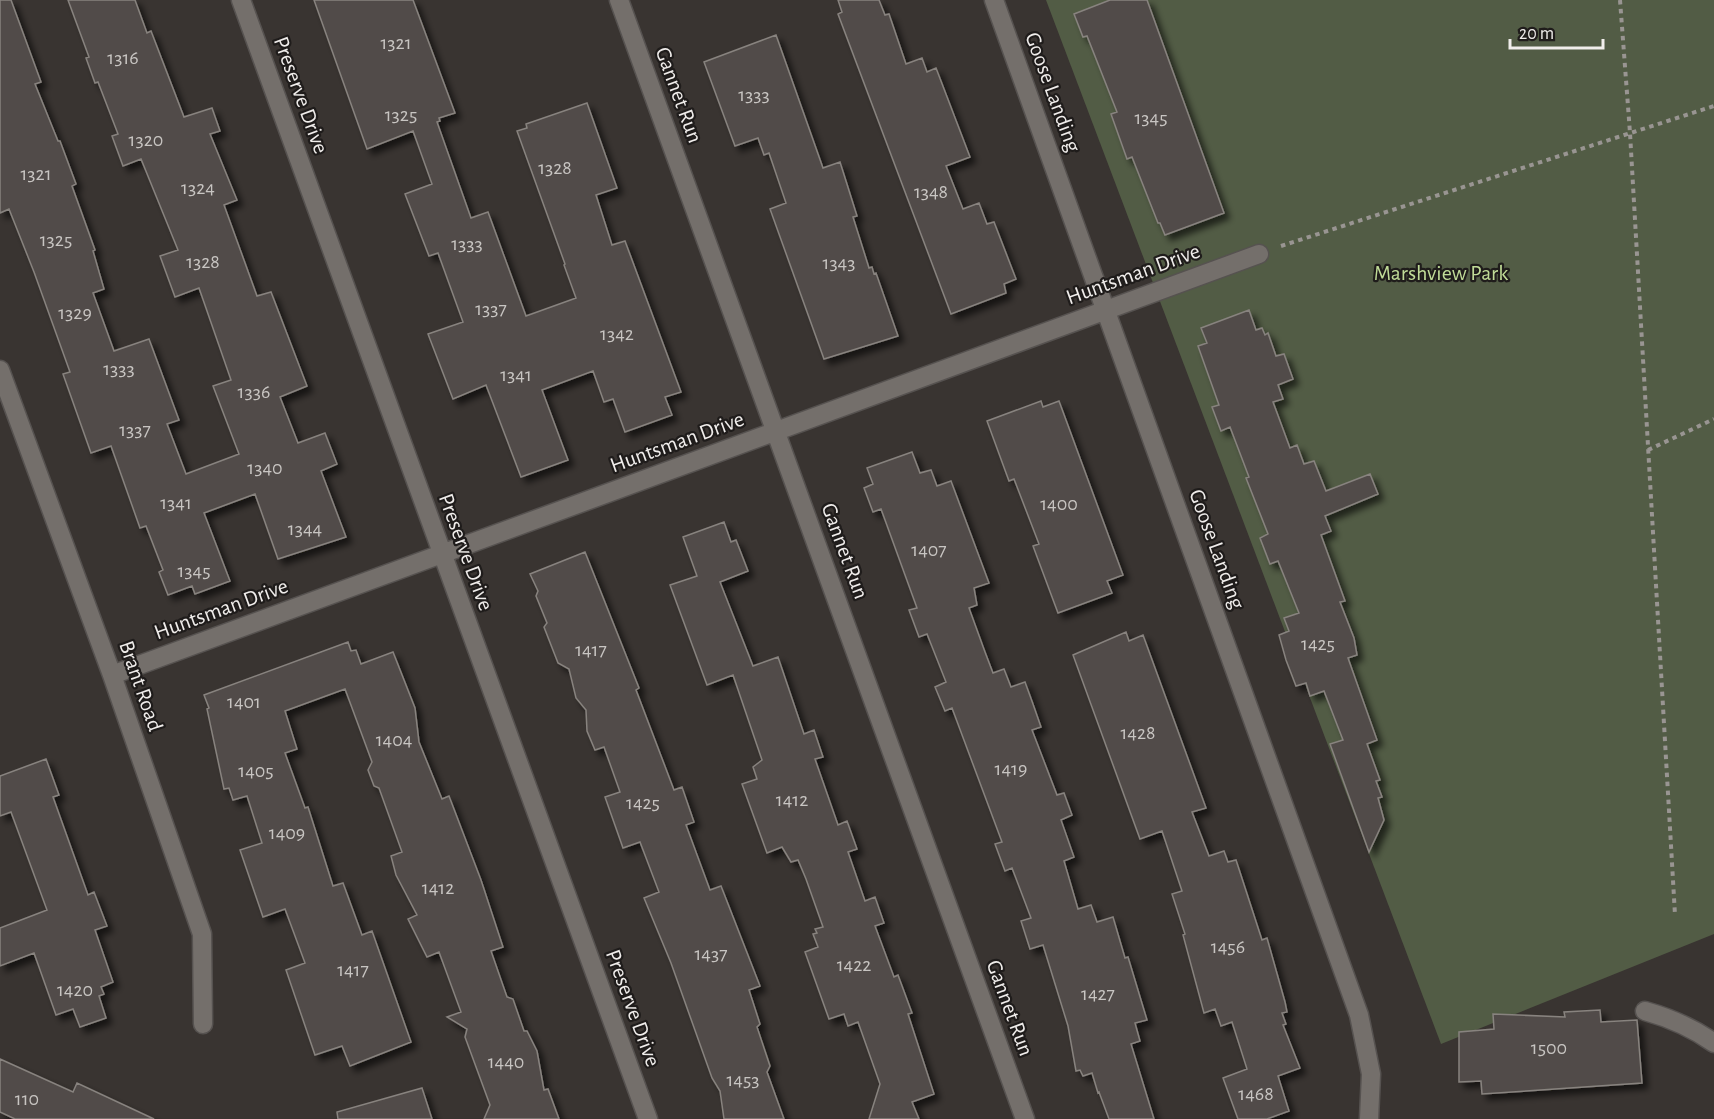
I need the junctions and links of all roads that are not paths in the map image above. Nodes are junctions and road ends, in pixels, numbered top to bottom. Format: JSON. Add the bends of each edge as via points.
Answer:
{"nodes":[{"id":1,"x":241,"y":0,"type":"edge"},
{"id":2,"x":619,"y":0,"type":"edge"},
{"id":3,"x":994,"y":0,"type":"edge"},
{"id":4,"x":1258,"y":254,"type":"road end"},
{"id":5,"x":1105,"y":310,"type":"junction"},
{"id":6,"x":0,"y":370,"type":"edge"},
{"id":7,"x":776,"y":432,"type":"junction"},
{"id":8,"x":441,"y":552,"type":"junction"},
{"id":9,"x":112,"y":675,"type":"junction"},
{"id":10,"x":1645,"y":1011,"type":"dead end"},
{"id":11,"x":203,"y":1024,"type":"dead end"},
{"id":12,"x":1714,"y":1043,"type":"edge"},
{"id":13,"x":648,"y":1119,"type":"edge"},
{"id":14,"x":1025,"y":1119,"type":"edge"},
{"id":15,"x":1370,"y":1119,"type":"edge"}],
"edges":[{"from":1,"to":8,"type":"street","name":"Preserve Drive"},
{"from":2,"to":7,"type":"street","name":"Gannet Run"},
{"from":3,"to":5,"type":"street","name":"Goose Landing"},
{"from":4,"to":5,"type":"street","name":"Huntsman Drive"},
{"from":5,"to":7,"type":"street","name":"Huntsman Drive"},
{"from":5,"to":15,"type":"street","name":"Goose Landing","via":[[1359,1015],[1371,1074]]},
{"from":6,"to":9,"type":"street","name":"Brant Road"},
{"from":7,"to":8,"type":"street","name":"Huntsman Drive"},
{"from":7,"to":14,"type":"street","name":"Gannet Run"},
{"from":8,"to":9,"type":"street","name":"Huntsman Drive"},
{"from":8,"to":13,"type":"street","name":"Preserve Drive"},
{"from":9,"to":11,"type":"street","name":"Brant Road","via":[[202,934]]},
{"from":10,"to":12,"type":"street","via":[[1700,1032]]}]}
